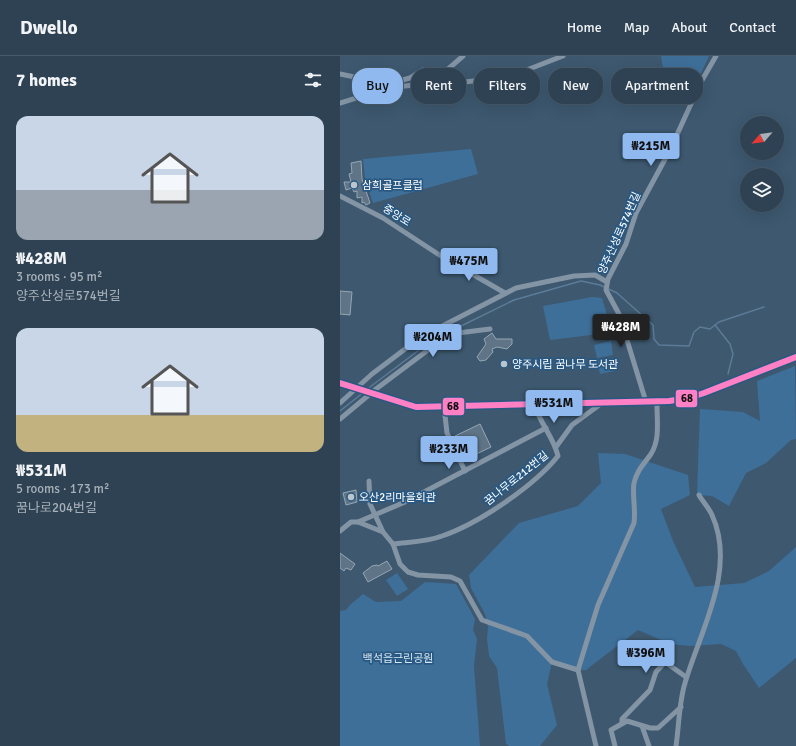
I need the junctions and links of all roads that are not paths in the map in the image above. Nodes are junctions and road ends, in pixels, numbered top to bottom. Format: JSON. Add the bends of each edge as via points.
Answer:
{"nodes":[{"id":1,"x":463,"y":56,"type":"edge"},
{"id":2,"x":563,"y":56,"type":"edge"},
{"id":3,"x":716,"y":56,"type":"edge"},
{"id":4,"x":449,"y":68,"type":"edge"},
{"id":5,"x":340,"y":74,"type":"edge"},
{"id":6,"x":411,"y":77,"type":"edge"},
{"id":7,"x":466,"y":82,"type":"edge"},
{"id":8,"x":411,"y":85,"type":"edge"},
{"id":9,"x":340,"y":103,"type":"edge"},
{"id":10,"x":340,"y":196,"type":"edge"},
{"id":11,"x":607,"y":286,"type":"junction"},
{"id":12,"x":506,"y":293,"type":"junction"},
{"id":13,"x":490,"y":329,"type":"dead end"},
{"id":14,"x":796,"y":357,"type":"edge"},
{"id":15,"x":340,"y":383,"type":"edge"},
{"id":16,"x":356,"y":388,"type":"junction"},
{"id":17,"x":372,"y":392,"type":"junction"},
{"id":18,"x":646,"y":402,"type":"junction"},
{"id":19,"x":656,"y":402,"type":"junction"},
{"id":20,"x":340,"y":403,"type":"edge"},
{"id":21,"x":602,"y":403,"type":"junction"},
{"id":22,"x":535,"y":405,"type":"junction"},
{"id":23,"x":444,"y":407,"type":"junction"},
{"id":24,"x":340,"y":419,"type":"edge"},
{"id":25,"x":546,"y":428,"type":"junction"},
{"id":26,"x":556,"y":447,"type":"junction"},
{"id":27,"x":465,"y":471,"type":"junction"},
{"id":28,"x":369,"y":481,"type":"dead end"},
{"id":29,"x":699,"y":495,"type":"dead end"},
{"id":30,"x":376,"y":514,"type":"junction"},
{"id":31,"x":358,"y":522,"type":"junction"},
{"id":32,"x":340,"y":531,"type":"edge"},
{"id":33,"x":382,"y":532,"type":"junction"},
{"id":34,"x":393,"y":544,"type":"junction"},
{"id":35,"x":578,"y":670,"type":"junction"},
{"id":36,"x":686,"y":677,"type":"junction"},
{"id":37,"x":681,"y":707,"type":"junction"},
{"id":38,"x":622,"y":723,"type":"junction"},
{"id":39,"x":642,"y":726,"type":"junction"},
{"id":40,"x":596,"y":746,"type":"edge"},
{"id":41,"x":615,"y":746,"type":"edge"},
{"id":42,"x":649,"y":746,"type":"edge"},
{"id":43,"x":676,"y":746,"type":"edge"}],
"edges":[{"from":1,"to":4,"type":"street"},
{"from":2,"to":7,"type":"street","via":[[524,71]]},
{"from":3,"to":11,"type":"street","name":"양주산성로574번길","via":[[636,213],[626,244]]},
{"from":5,"to":6,"type":"street","via":[[388,84]]},
{"from":8,"to":9,"type":"street","via":[[388,88]]},
{"from":10,"to":12,"type":"street","name":"중앙로","via":[[384,218],[441,256]]},
{"from":11,"to":12,"type":"street","via":[[595,275],[574,276],[516,288]]},
{"from":11,"to":18,"type":"street","name":"양주산성로574번길","via":[[619,314]]},
{"from":12,"to":16,"type":"street","via":[[420,337]]},
{"from":13,"to":17,"type":"street","via":[[458,333],[428,350]]},
{"from":14,"to":19,"type":"street","via":[[689,398]]},
{"from":15,"to":16,"type":"street"},
{"from":16,"to":17,"type":"street"},
{"from":16,"to":20,"type":"street"},
{"from":17,"to":23,"type":"street","via":[[416,407]]},
{"from":17,"to":24,"type":"street"},
{"from":18,"to":19,"type":"street"},
{"from":18,"to":21,"type":"street"},
{"from":19,"to":35,"type":"street","via":[[657,436],[634,484],[634,523],[598,605]]},
{"from":21,"to":22,"type":"street"},
{"from":21,"to":26,"type":"street","name":"꿈나무로212번길","via":[[572,424]]},
{"from":22,"to":23,"type":"street"},
{"from":22,"to":25,"type":"street"},
{"from":23,"to":27,"type":"street","via":[[447,432]]},
{"from":25,"to":26,"type":"street"},
{"from":25,"to":27,"type":"street"},
{"from":26,"to":34,"type":"street","name":"꿈나무로212번길","via":[[558,456],[551,465],[511,498],[484,516],[442,537]]},
{"from":27,"to":30,"type":"street"},
{"from":28,"to":30,"type":"street","via":[[370,504]]},
{"from":29,"to":36,"type":"street","via":[[712,515],[719,537],[720,566],[712,604]]},
{"from":30,"to":31,"type":"street"},
{"from":30,"to":33,"type":"street"},
{"from":31,"to":32,"type":"street","via":[[351,522]]},
{"from":31,"to":33,"type":"street"},
{"from":33,"to":34,"type":"street"},
{"from":34,"to":35,"type":"street","via":[[400,564],[408,572],[451,577],[460,581],[482,620],[527,636],[552,662]]},
{"from":35,"to":40,"type":"street"},
{"from":36,"to":37,"type":"street"},
{"from":36,"to":38,"type":"street","via":[[664,662],[656,672],[650,690],[622,719]]},
{"from":37,"to":39,"type":"street","via":[[658,728]]},
{"from":37,"to":43,"type":"street"},
{"from":38,"to":39,"type":"street","via":[[627,721]]},
{"from":38,"to":41,"type":"street","via":[[611,730]]},
{"from":39,"to":42,"type":"street"}]}
